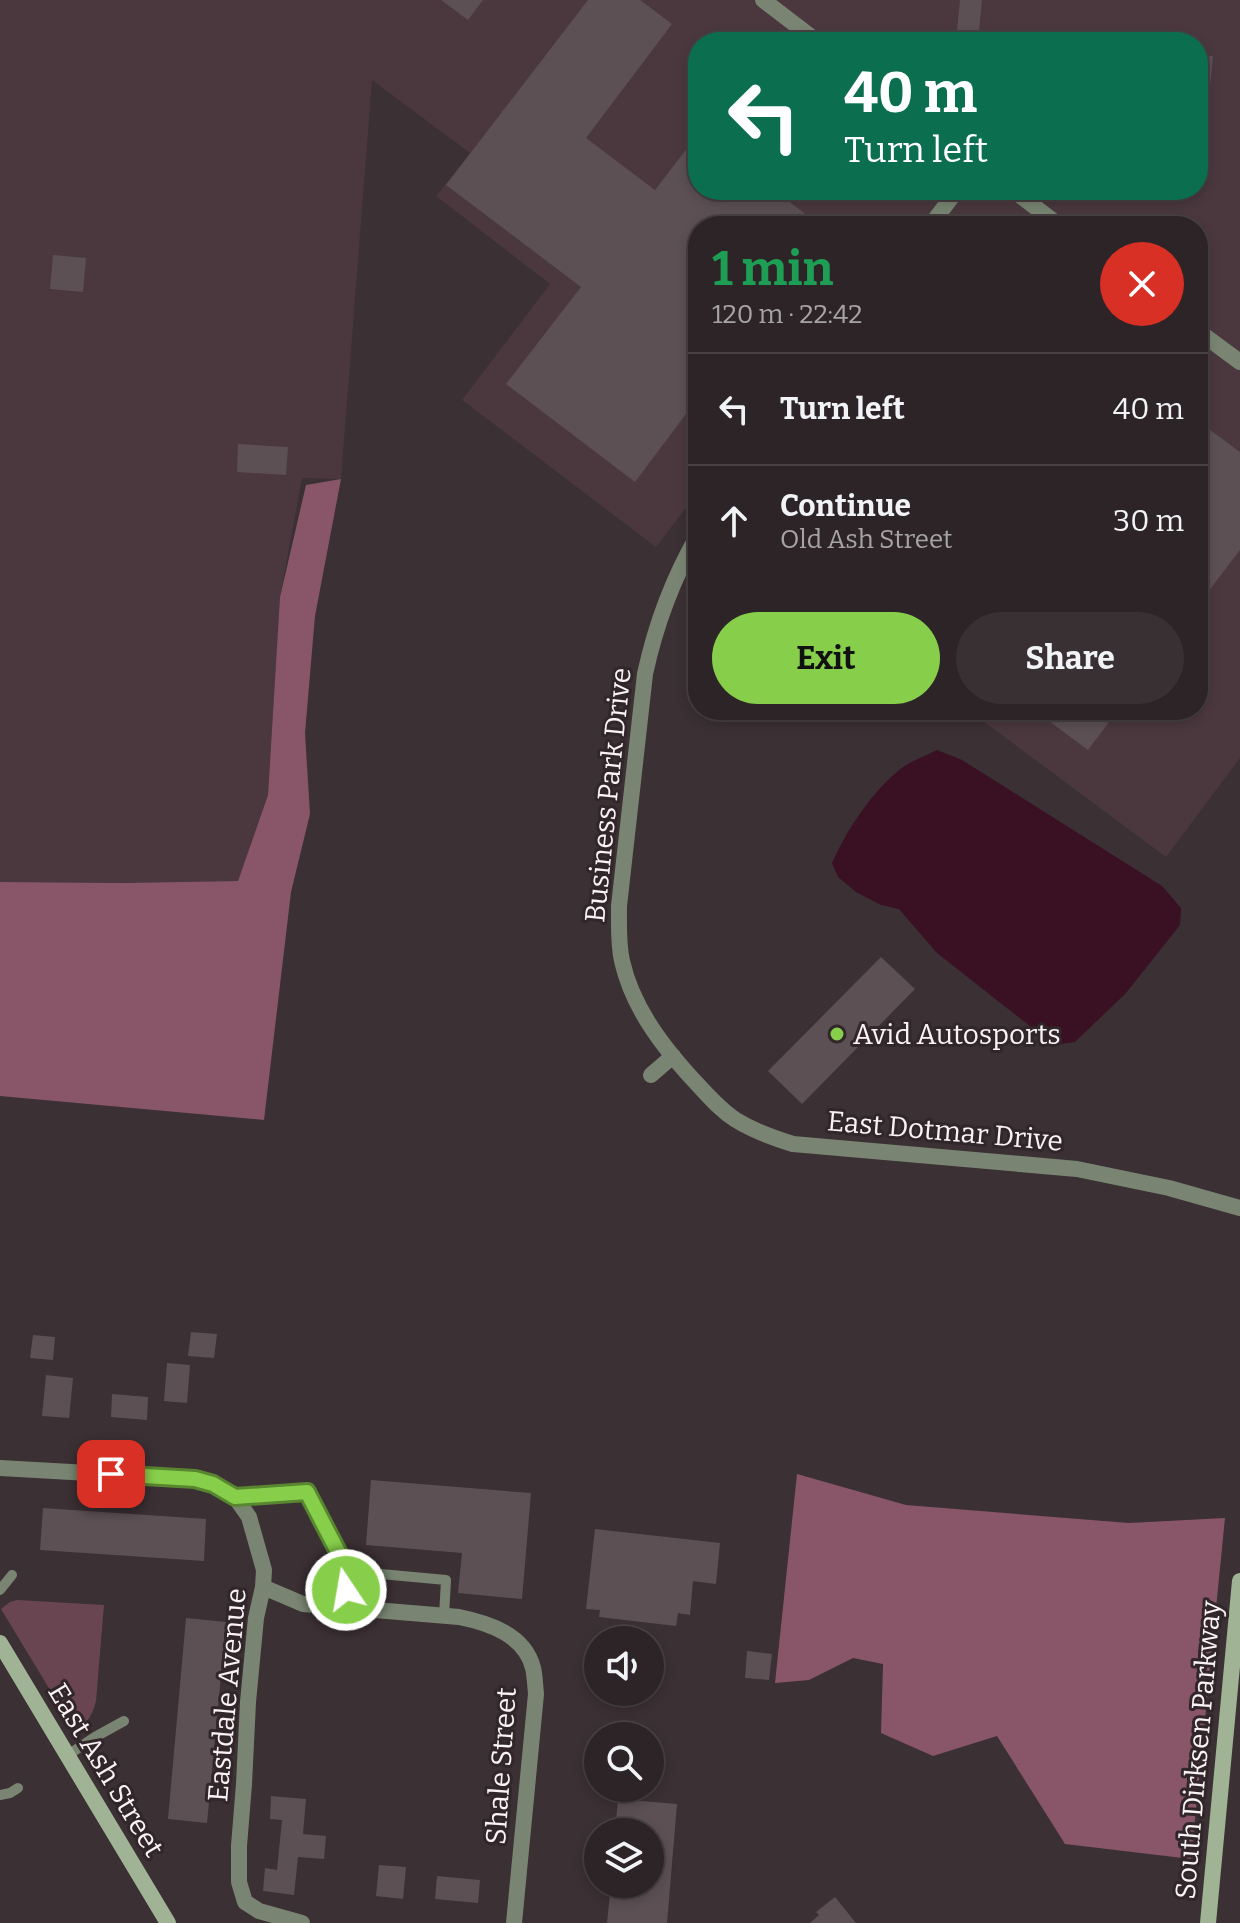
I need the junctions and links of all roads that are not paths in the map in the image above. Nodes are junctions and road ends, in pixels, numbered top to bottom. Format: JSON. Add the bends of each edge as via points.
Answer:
{"nodes":[{"id":1,"x":763,"y":0,"type":"edge"},
{"id":2,"x":805,"y":32,"type":"edge"},
{"id":3,"x":1026,"y":200,"type":"edge"},
{"id":4,"x":1047,"y":216,"type":"edge"},
{"id":5,"x":1208,"y":338,"type":"edge"},
{"id":6,"x":1240,"y":362,"type":"edge"},
{"id":7,"x":688,"y":554,"type":"edge"},
{"id":8,"x":673,"y":1056,"type":"junction"},
{"id":9,"x":651,"y":1075,"type":"dead end"},
{"id":10,"x":1240,"y":1208,"type":"edge"},
{"id":11,"x":0,"y":1468,"type":"edge"},
{"id":12,"x":235,"y":1497,"type":"junction"},
{"id":13,"x":348,"y":1571,"type":"junction"},
{"id":14,"x":12,"y":1575,"type":"dead end"},
{"id":15,"x":1240,"y":1581,"type":"edge"},
{"id":16,"x":263,"y":1587,"type":"junction"},
{"id":17,"x":0,"y":1590,"type":"edge"},
{"id":18,"x":345,"y":1608,"type":"junction"},
{"id":19,"x":444,"y":1616,"type":"junction"},
{"id":20,"x":0,"y":1643,"type":"edge"},
{"id":21,"x":124,"y":1721,"type":"dead end"},
{"id":22,"x":68,"y":1755,"type":"junction"},
{"id":23,"x":18,"y":1788,"type":"dead end"},
{"id":24,"x":0,"y":1795,"type":"edge"},
{"id":25,"x":168,"y":1923,"type":"edge"},
{"id":26,"x":302,"y":1923,"type":"edge"},
{"id":27,"x":514,"y":1923,"type":"edge"},
{"id":28,"x":1208,"y":1923,"type":"edge"}],
"edges":[{"from":1,"to":2,"type":"street"},
{"from":3,"to":4,"type":"street"},
{"from":5,"to":6,"type":"street"},
{"from":7,"to":8,"type":"street","name":"Business Park Drive","via":[[671,587],[645,674],[618,938],[638,1005]]},
{"from":8,"to":9,"type":"street"},
{"from":8,"to":10,"type":"street","name":"East Dotmar Drive","via":[[735,1119],[793,1144],[1077,1169]]},
{"from":11,"to":12,"type":"street","via":[[195,1479]]},
{"from":12,"to":13,"type":"lane","via":[[307,1492]]},
{"from":12,"to":16,"type":"street","name":"Eastdale Avenue","via":[[256,1539]]},
{"from":13,"to":18,"type":"lane"},
{"from":13,"to":19,"type":"lane","via":[[446,1580]]},
{"from":14,"to":17,"type":"lane"},
{"from":15,"to":28,"type":"main road","name":"South Dirksen Parkway"},
{"from":16,"to":18,"type":"street","via":[[303,1604]]},
{"from":16,"to":26,"type":"street","name":"Eastdale Avenue","via":[[253,1646],[239,1882],[245,1902]]},
{"from":18,"to":19,"type":"street"},
{"from":19,"to":27,"type":"street","name":"Shale Street","via":[[498,1628],[514,1638],[533,1666],[536,1694]]},
{"from":20,"to":22,"type":"main road","name":"East Ash Street"},
{"from":21,"to":22,"type":"lane"},
{"from":22,"to":25,"type":"main road","name":"East Ash Street"},
{"from":23,"to":24,"type":"lane"}]}
